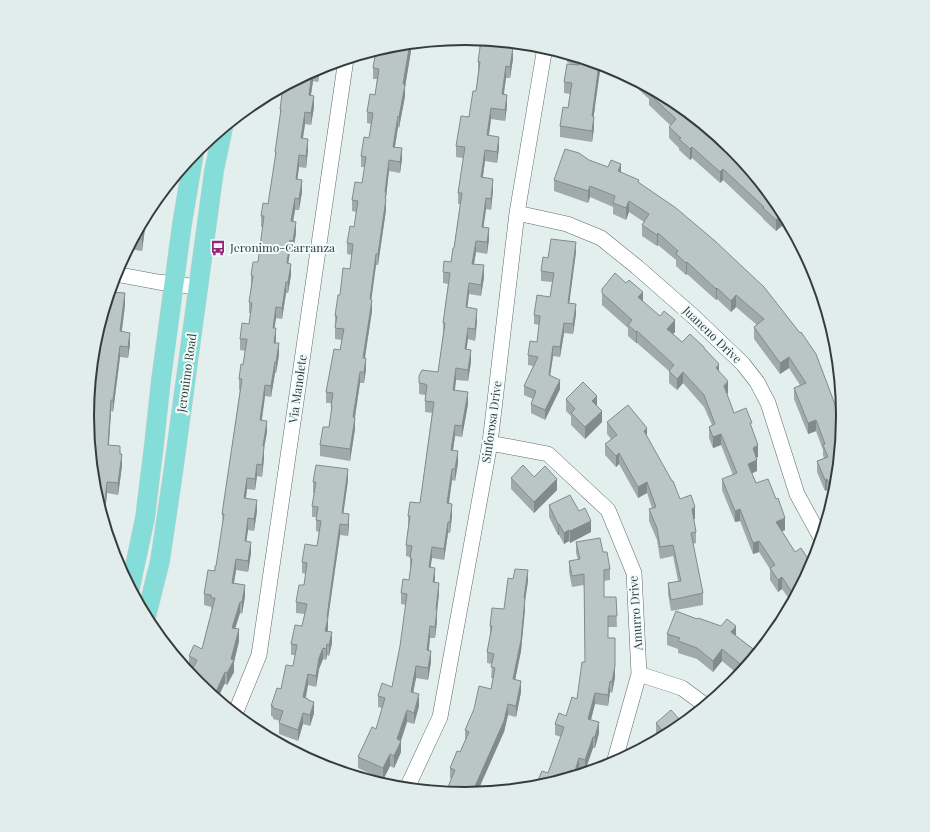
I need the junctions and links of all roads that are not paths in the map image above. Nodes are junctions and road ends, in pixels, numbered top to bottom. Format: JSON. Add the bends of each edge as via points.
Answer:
{"nodes":[{"id":1,"x":543,"y":53,"type":"edge"},
{"id":2,"x":345,"y":65,"type":"edge"},
{"id":3,"x":221,"y":136,"type":"edge"},
{"id":4,"x":192,"y":165,"type":"edge"},
{"id":5,"x":517,"y":213,"type":"junction"},
{"id":6,"x":122,"y":275,"type":"edge"},
{"id":7,"x":174,"y":284,"type":"junction"},
{"id":8,"x":198,"y":287,"type":"junction"},
{"id":9,"x":490,"y":443,"type":"junction"},
{"id":10,"x":817,"y":531,"type":"edge"},
{"id":11,"x":132,"y":580,"type":"edge"},
{"id":12,"x":148,"y":608,"type":"edge"},
{"id":13,"x":640,"y":674,"type":"junction"},
{"id":14,"x":701,"y":702,"type":"edge"},
{"id":15,"x":237,"y":709,"type":"edge"},
{"id":16,"x":616,"y":755,"type":"edge"},
{"id":17,"x":409,"y":783,"type":"edge"}],
"edges":[{"from":1,"to":5,"type":"street","name":"Sinforosa Drive"},
{"from":2,"to":15,"type":"street","name":"Via Manolete","via":[[259,655]]},
{"from":3,"to":8,"type":"main road","name":"Jeronimo Road"},
{"from":4,"to":7,"type":"main road","name":"Jeronimo Road"},
{"from":5,"to":9,"type":"street","name":"Sinforosa Drive"},
{"from":5,"to":10,"type":"street","name":"Juaneno Drive","via":[[567,224],[601,238],[683,307],[742,364],[757,382],[768,403],[797,494]]},
{"from":6,"to":7,"type":"street"},
{"from":7,"to":8,"type":"street"},
{"from":7,"to":11,"type":"main road","name":"Jeronimo Road","via":[[144,518]]},
{"from":8,"to":12,"type":"main road","name":"Jeronimo Road","via":[[160,561]]},
{"from":9,"to":13,"type":"street","name":"Amurro Drive","via":[[548,454],[608,510],[634,573]]},
{"from":9,"to":17,"type":"street","name":"Sinforosa Drive","via":[[440,717]]},
{"from":13,"to":14,"type":"street","via":[[682,688]]},
{"from":13,"to":16,"type":"street","name":"Amurro Drive"}]}
